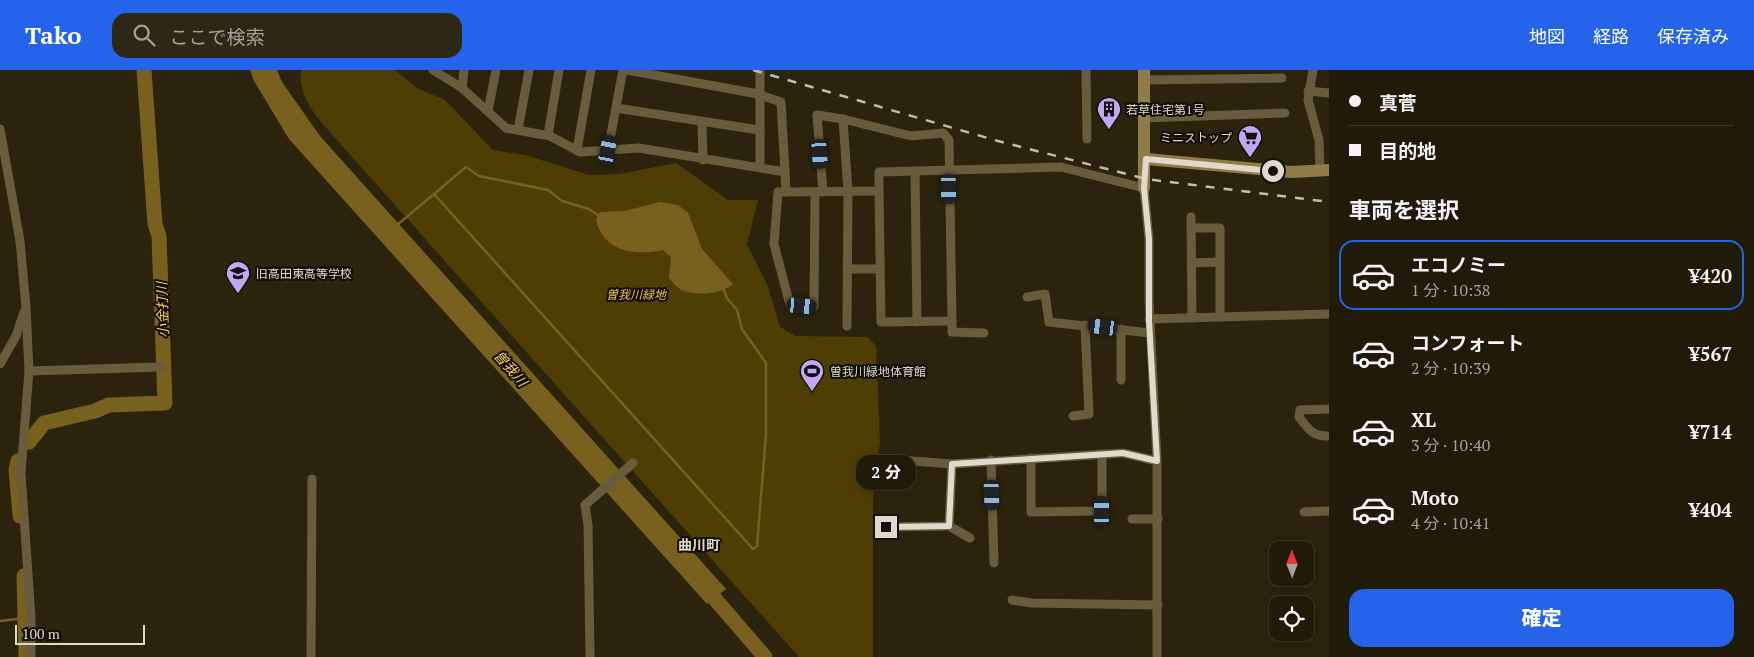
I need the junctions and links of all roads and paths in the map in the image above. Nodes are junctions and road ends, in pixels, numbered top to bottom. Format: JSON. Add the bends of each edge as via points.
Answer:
{"nodes":[{"id":1,"x":433,"y":70,"type":"edge"},
{"id":2,"x":464,"y":70,"type":"edge"},
{"id":3,"x":496,"y":70,"type":"edge"},
{"id":4,"x":529,"y":70,"type":"edge"},
{"id":5,"x":559,"y":70,"type":"edge"},
{"id":6,"x":591,"y":70,"type":"edge"},
{"id":7,"x":623,"y":70,"type":"edge"},
{"id":8,"x":627,"y":70,"type":"edge"},
{"id":9,"x":760,"y":70,"type":"edge"},
{"id":10,"x":1086,"y":70,"type":"edge"},
{"id":11,"x":1313,"y":70,"type":"edge"},
{"id":12,"x":1144,"y":75,"type":"edge"},
{"id":13,"x":1282,"y":78,"type":"dead end"},
{"id":14,"x":462,"y":88,"type":"junction"},
{"id":15,"x":1308,"y":91,"type":"junction"},
{"id":16,"x":1329,"y":93,"type":"edge"},
{"id":17,"x":758,"y":94,"type":"junction"},
{"id":18,"x":616,"y":108,"type":"junction"},
{"id":19,"x":488,"y":111,"type":"junction"},
{"id":20,"x":1285,"y":113,"type":"dead end"},
{"id":21,"x":1143,"y":118,"type":"junction"},
{"id":22,"x":843,"y":119,"type":"junction"},
{"id":23,"x":702,"y":123,"type":"junction"},
{"id":24,"x":0,"y":129,"type":"edge"},
{"id":25,"x":518,"y":130,"type":"junction"},
{"id":26,"x":759,"y":130,"type":"junction"},
{"id":27,"x":548,"y":135,"type":"junction"},
{"id":28,"x":1086,"y":138,"type":"dead end"},
{"id":29,"x":577,"y":150,"type":"junction"},
{"id":30,"x":608,"y":150,"type":"junction"},
{"id":31,"x":1146,"y":159,"type":"junction"},
{"id":32,"x":702,"y":160,"type":"junction"},
{"id":33,"x":760,"y":168,"type":"junction"},
{"id":34,"x":949,"y":170,"type":"junction"},
{"id":35,"x":1324,"y":170,"type":"edge"},
{"id":36,"x":915,"y":171,"type":"junction"},
{"id":37,"x":786,"y":172,"type":"junction"},
{"id":38,"x":1144,"y":188,"type":"junction"},
{"id":39,"x":848,"y":191,"type":"junction"},
{"id":40,"x":878,"y":191,"type":"junction"},
{"id":41,"x":786,"y":192,"type":"junction"},
{"id":42,"x":819,"y":192,"type":"junction"},
{"id":43,"x":1191,"y":216,"type":"dead end"},
{"id":44,"x":1191,"y":228,"type":"junction"},
{"id":45,"x":1220,"y":262,"type":"junction"},
{"id":46,"x":1191,"y":263,"type":"junction"},
{"id":47,"x":847,"y":270,"type":"junction"},
{"id":48,"x":880,"y":270,"type":"junction"},
{"id":49,"x":1027,"y":296,"type":"dead end"},
{"id":50,"x":26,"y":307,"type":"junction"},
{"id":51,"x":1329,"y":314,"type":"edge"},
{"id":52,"x":1220,"y":317,"type":"junction"},
{"id":53,"x":1192,"y":318,"type":"junction"},
{"id":54,"x":1149,"y":320,"type":"junction"},
{"id":55,"x":952,"y":321,"type":"junction"},
{"id":56,"x":916,"y":322,"type":"junction"},
{"id":57,"x":1085,"y":325,"type":"junction"},
{"id":58,"x":847,"y":326,"type":"dead end"},
{"id":59,"x":1121,"y":329,"type":"junction"},
{"id":60,"x":1150,"y":332,"type":"junction"},
{"id":61,"x":984,"y":333,"type":"dead end"},
{"id":62,"x":0,"y":364,"type":"edge"},
{"id":63,"x":161,"y":367,"type":"dead end"},
{"id":64,"x":29,"y":371,"type":"junction"},
{"id":65,"x":1121,"y":380,"type":"dead end"},
{"id":66,"x":1329,"y":408,"type":"edge"},
{"id":67,"x":1073,"y":416,"type":"dead end"},
{"id":68,"x":1329,"y":436,"type":"edge"},
{"id":69,"x":1102,"y":454,"type":"junction"},
{"id":70,"x":1031,"y":458,"type":"junction"},
{"id":71,"x":888,"y":459,"type":"dead end"},
{"id":72,"x":991,"y":460,"type":"junction"},
{"id":73,"x":1157,"y":461,"type":"junction"},
{"id":74,"x":633,"y":462,"type":"dead end"},
{"id":75,"x":952,"y":464,"type":"junction"},
{"id":76,"x":312,"y":479,"type":"dead end"},
{"id":77,"x":1304,"y":512,"type":"dead end"},
{"id":78,"x":1329,"y":512,"type":"edge"},
{"id":79,"x":1132,"y":519,"type":"dead end"},
{"id":80,"x":1158,"y":519,"type":"junction"},
{"id":81,"x":949,"y":526,"type":"junction"},
{"id":82,"x":886,"y":527,"type":"dead end"},
{"id":83,"x":970,"y":538,"type":"dead end"},
{"id":84,"x":994,"y":564,"type":"dead end"},
{"id":85,"x":1012,"y":600,"type":"dead end"},
{"id":86,"x":1158,"y":605,"type":"junction"},
{"id":87,"x":30,"y":657,"type":"edge"},
{"id":88,"x":311,"y":657,"type":"edge"},
{"id":89,"x":590,"y":657,"type":"edge"},
{"id":90,"x":1157,"y":657,"type":"edge"}],
"edges":[{"from":1,"to":14,"type":"street"},
{"from":2,"to":14,"type":"street"},
{"from":3,"to":19,"type":"street"},
{"from":4,"to":25,"type":"street"},
{"from":5,"to":27,"type":"street"},
{"from":6,"to":29,"type":"street"},
{"from":7,"to":18,"type":"street"},
{"from":8,"to":17,"type":"street"},
{"from":9,"to":17,"type":"street"},
{"from":10,"to":28,"type":"street"},
{"from":11,"to":15,"type":"street"},
{"from":12,"to":13,"type":"street"},
{"from":12,"to":21,"type":"street"},
{"from":14,"to":19,"type":"street"},
{"from":15,"to":16,"type":"street"},
{"from":15,"to":35,"type":"street","via":[[1310,114]]},
{"from":17,"to":26,"type":"street"},
{"from":17,"to":37,"type":"street","via":[[781,102]]},
{"from":18,"to":23,"type":"street"},
{"from":18,"to":30,"type":"street"},
{"from":19,"to":25,"type":"street","via":[[506,128]]},
{"from":20,"to":21,"type":"street"},
{"from":21,"to":31,"type":"street"},
{"from":22,"to":34,"type":"street","via":[[911,136],[943,133],[949,140]]},
{"from":22,"to":39,"type":"street"},
{"from":22,"to":42,"type":"street","via":[[817,116]]},
{"from":23,"to":26,"type":"street"},
{"from":23,"to":32,"type":"street"},
{"from":24,"to":50,"type":"street","via":[[20,241]]},
{"from":25,"to":27,"type":"street"},
{"from":26,"to":33,"type":"street"},
{"from":27,"to":29,"type":"street"},
{"from":29,"to":30,"type":"street"},
{"from":30,"to":32,"type":"street","via":[[639,148]]},
{"from":31,"to":35,"type":"street","via":[[1291,172]]},
{"from":31,"to":38,"type":"street"},
{"from":32,"to":33,"type":"street"},
{"from":33,"to":37,"type":"street"},
{"from":34,"to":36,"type":"street"},
{"from":34,"to":38,"type":"street","via":[[1061,167]]},
{"from":34,"to":55,"type":"street"},
{"from":36,"to":40,"type":"street","via":[[878,172]]},
{"from":36,"to":56,"type":"street"},
{"from":37,"to":41,"type":"street"},
{"from":38,"to":54,"type":"street","via":[[1149,239]]},
{"from":39,"to":40,"type":"street"},
{"from":39,"to":42,"type":"street"},
{"from":39,"to":47,"type":"street"},
{"from":40,"to":48,"type":"street"},
{"from":41,"to":42,"type":"street"},
{"from":41,"to":42,"type":"street","via":[[778,192],[774,244],[790,304],[814,307]]},
{"from":43,"to":44,"type":"street"},
{"from":44,"to":45,"type":"street","via":[[1220,228]]},
{"from":44,"to":46,"type":"street"},
{"from":45,"to":46,"type":"street"},
{"from":45,"to":52,"type":"street"},
{"from":46,"to":53,"type":"street"},
{"from":47,"to":48,"type":"street"},
{"from":47,"to":58,"type":"street"},
{"from":48,"to":56,"type":"street","via":[[881,322]]},
{"from":49,"to":57,"type":"street","via":[[1045,294],[1049,322]]},
{"from":50,"to":62,"type":"street","via":[[16,336]]},
{"from":50,"to":64,"type":"street"},
{"from":51,"to":52,"type":"street"},
{"from":52,"to":53,"type":"street"},
{"from":53,"to":54,"type":"street"},
{"from":54,"to":60,"type":"street"},
{"from":55,"to":56,"type":"street"},
{"from":55,"to":61,"type":"street","via":[[952,332]]},
{"from":57,"to":59,"type":"street"},
{"from":57,"to":67,"type":"street","via":[[1089,414]]},
{"from":59,"to":60,"type":"street"},
{"from":59,"to":65,"type":"street"},
{"from":60,"to":73,"type":"street"},
{"from":63,"to":64,"type":"street"},
{"from":64,"to":87,"type":"street","via":[[21,473],[31,618]]},
{"from":66,"to":68,"type":"street","via":[[1300,410],[1300,417],[1309,430],[1318,436]]},
{"from":69,"to":70,"type":"street"},
{"from":69,"to":70,"type":"street","via":[[1102,511],[1031,512]]},
{"from":69,"to":73,"type":"street","via":[[1123,453]]},
{"from":70,"to":72,"type":"street"},
{"from":71,"to":75,"type":"street"},
{"from":72,"to":75,"type":"street"},
{"from":72,"to":84,"type":"street"},
{"from":73,"to":80,"type":"street"},
{"from":74,"to":89,"type":"street","via":[[585,505]]},
{"from":75,"to":81,"type":"street"},
{"from":76,"to":88,"type":"street"},
{"from":77,"to":78,"type":"street"},
{"from":79,"to":80,"type":"street"},
{"from":80,"to":86,"type":"street"},
{"from":81,"to":82,"type":"street"},
{"from":81,"to":83,"type":"street"},
{"from":85,"to":86,"type":"street"},
{"from":86,"to":90,"type":"street"}]}
